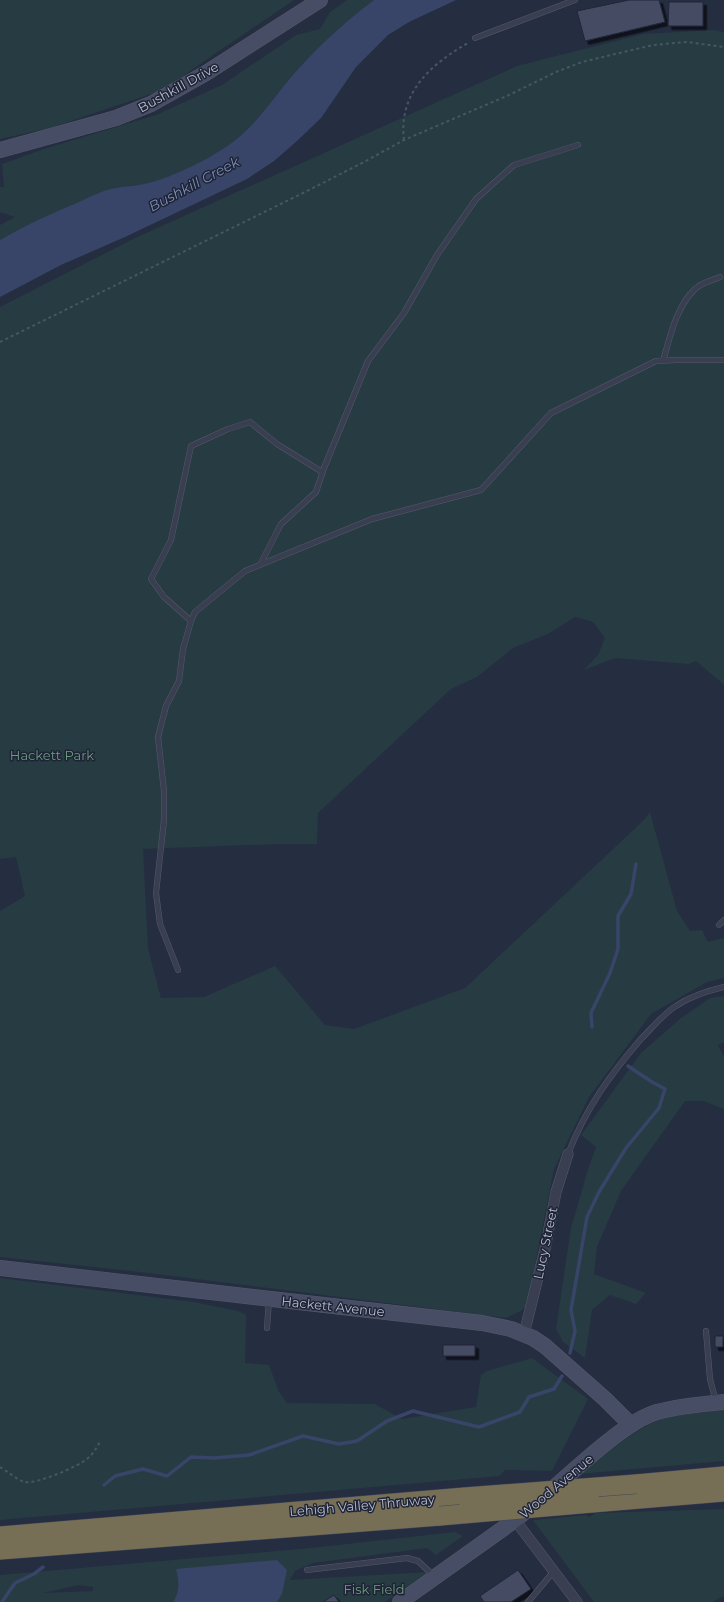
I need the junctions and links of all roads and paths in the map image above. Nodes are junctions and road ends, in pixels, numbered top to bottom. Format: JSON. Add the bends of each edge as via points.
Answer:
{"nodes":[{"id":1,"x":320,"y":0,"type":"edge"},
{"id":2,"x":575,"y":0,"type":"edge"},
{"id":3,"x":475,"y":38,"type":"joint"},
{"id":4,"x":724,"y":47,"type":"edge"},
{"id":5,"x":404,"y":140,"type":"junction"},
{"id":6,"x":578,"y":145,"type":"dead end"},
{"id":7,"x":0,"y":150,"type":"edge"},
{"id":8,"x":720,"y":277,"type":"dead end"},
{"id":9,"x":0,"y":342,"type":"edge"},
{"id":10,"x":663,"y":360,"type":"junction"},
{"id":11,"x":724,"y":360,"type":"edge"},
{"id":12,"x":322,"y":472,"type":"junction"},
{"id":13,"x":260,"y":565,"type":"junction"},
{"id":14,"x":191,"y":621,"type":"junction"},
{"id":15,"x":724,"y":920,"type":"edge"},
{"id":16,"x":719,"y":926,"type":"dead end"},
{"id":17,"x":178,"y":970,"type":"dead end"},
{"id":18,"x":724,"y":987,"type":"edge"},
{"id":19,"x":568,"y":1154,"type":"joint"},
{"id":20,"x":0,"y":1268,"type":"edge"},
{"id":21,"x":270,"y":1299,"type":"junction"},
{"id":22,"x":267,"y":1328,"type":"dead end"},
{"id":23,"x":706,"y":1331,"type":"dead end"},
{"id":24,"x":524,"y":1334,"type":"junction"},
{"id":25,"x":720,"y":1403,"type":"edge"},
{"id":26,"x":631,"y":1426,"type":"junction"},
{"id":27,"x":101,"y":1440,"type":"dead end"},
{"id":28,"x":0,"y":1467,"type":"edge"},
{"id":29,"x":724,"y":1476,"type":"edge"},
{"id":30,"x":724,"y":1492,"type":"edge"},
{"id":31,"x":515,"y":1520,"type":"junction"},
{"id":32,"x":0,"y":1536,"type":"edge"},
{"id":33,"x":0,"y":1550,"type":"edge"},
{"id":34,"x":307,"y":1570,"type":"dead end"},
{"id":35,"x":554,"y":1571,"type":"junction"},
{"id":36,"x":435,"y":1577,"type":"junction"},
{"id":37,"x":400,"y":1602,"type":"edge"},
{"id":38,"x":528,"y":1602,"type":"edge"},
{"id":39,"x":577,"y":1602,"type":"edge"}],
"edges":[{"from":1,"to":7,"type":"main road","name":"Bushkill Drive","via":[[206,74],[151,104],[116,118]]},
{"from":2,"to":3,"type":"lane"},
{"from":3,"to":5,"type":"path","via":[[450,53],[419,82],[409,98],[404,115]]},
{"from":4,"to":5,"type":"path","via":[[687,42],[653,45],[582,62]]},
{"from":5,"to":9,"type":"path","via":[[303,193]]},
{"from":6,"to":12,"type":"lane","via":[[514,165],[476,199],[437,255],[404,313],[368,361]]},
{"from":8,"to":10,"type":"lane","via":[[696,288],[687,298],[675,321]]},
{"from":10,"to":11,"type":"lane"},
{"from":10,"to":13,"type":"lane","via":[[656,361],[551,413],[481,490],[372,520]]},
{"from":12,"to":13,"type":"lane","via":[[316,492],[281,524]]},
{"from":12,"to":14,"type":"lane","via":[[277,444],[250,422],[191,446],[170,540],[151,579],[164,597]]},
{"from":13,"to":14,"type":"lane","via":[[245,571],[195,612]]},
{"from":14,"to":17,"type":"lane","via":[[183,649],[179,681],[166,706],[158,737],[164,791],[164,820],[156,893],[160,924]]},
{"from":15,"to":16,"type":"lane"},
{"from":18,"to":19,"type":"lane","via":[[702,992],[676,1006],[655,1024],[621,1062],[598,1094],[579,1126]]},
{"from":19,"to":24,"type":"street","name":"Lucy Street","via":[[556,1192]]},
{"from":20,"to":21,"type":"main road","name":"Hackett Avenue"},
{"from":21,"to":22,"type":"lane"},
{"from":21,"to":24,"type":"main road","name":"Hackett Avenue","via":[[482,1323]]},
{"from":23,"to":25,"type":"lane","via":[[710,1379]]},
{"from":24,"to":26,"type":"main road","name":"Hackett Avenue","via":[[555,1354]]},
{"from":25,"to":26,"type":"main road","name":"Wood Avenue","via":[[678,1407],[656,1413]]},
{"from":26,"to":31,"type":"main road","name":"Wood Avenue"},
{"from":27,"to":28,"type":"path","via":[[87,1459],[41,1480],[25,1482]]},
{"from":29,"to":32,"type":"highway","name":"Lehigh Valley Thruway","bridge":true},
{"from":30,"to":33,"type":"highway","name":"Lehigh Valley Thruway","bridge":true},
{"from":31,"to":35,"type":"street"},
{"from":31,"to":36,"type":"main road","name":"Wood Avenue"},
{"from":34,"to":36,"type":"lane","via":[[407,1558],[418,1561]]},
{"from":35,"to":38,"type":"lane"},
{"from":35,"to":39,"type":"street"},
{"from":36,"to":37,"type":"main road","name":"Wood Avenue"}]}
